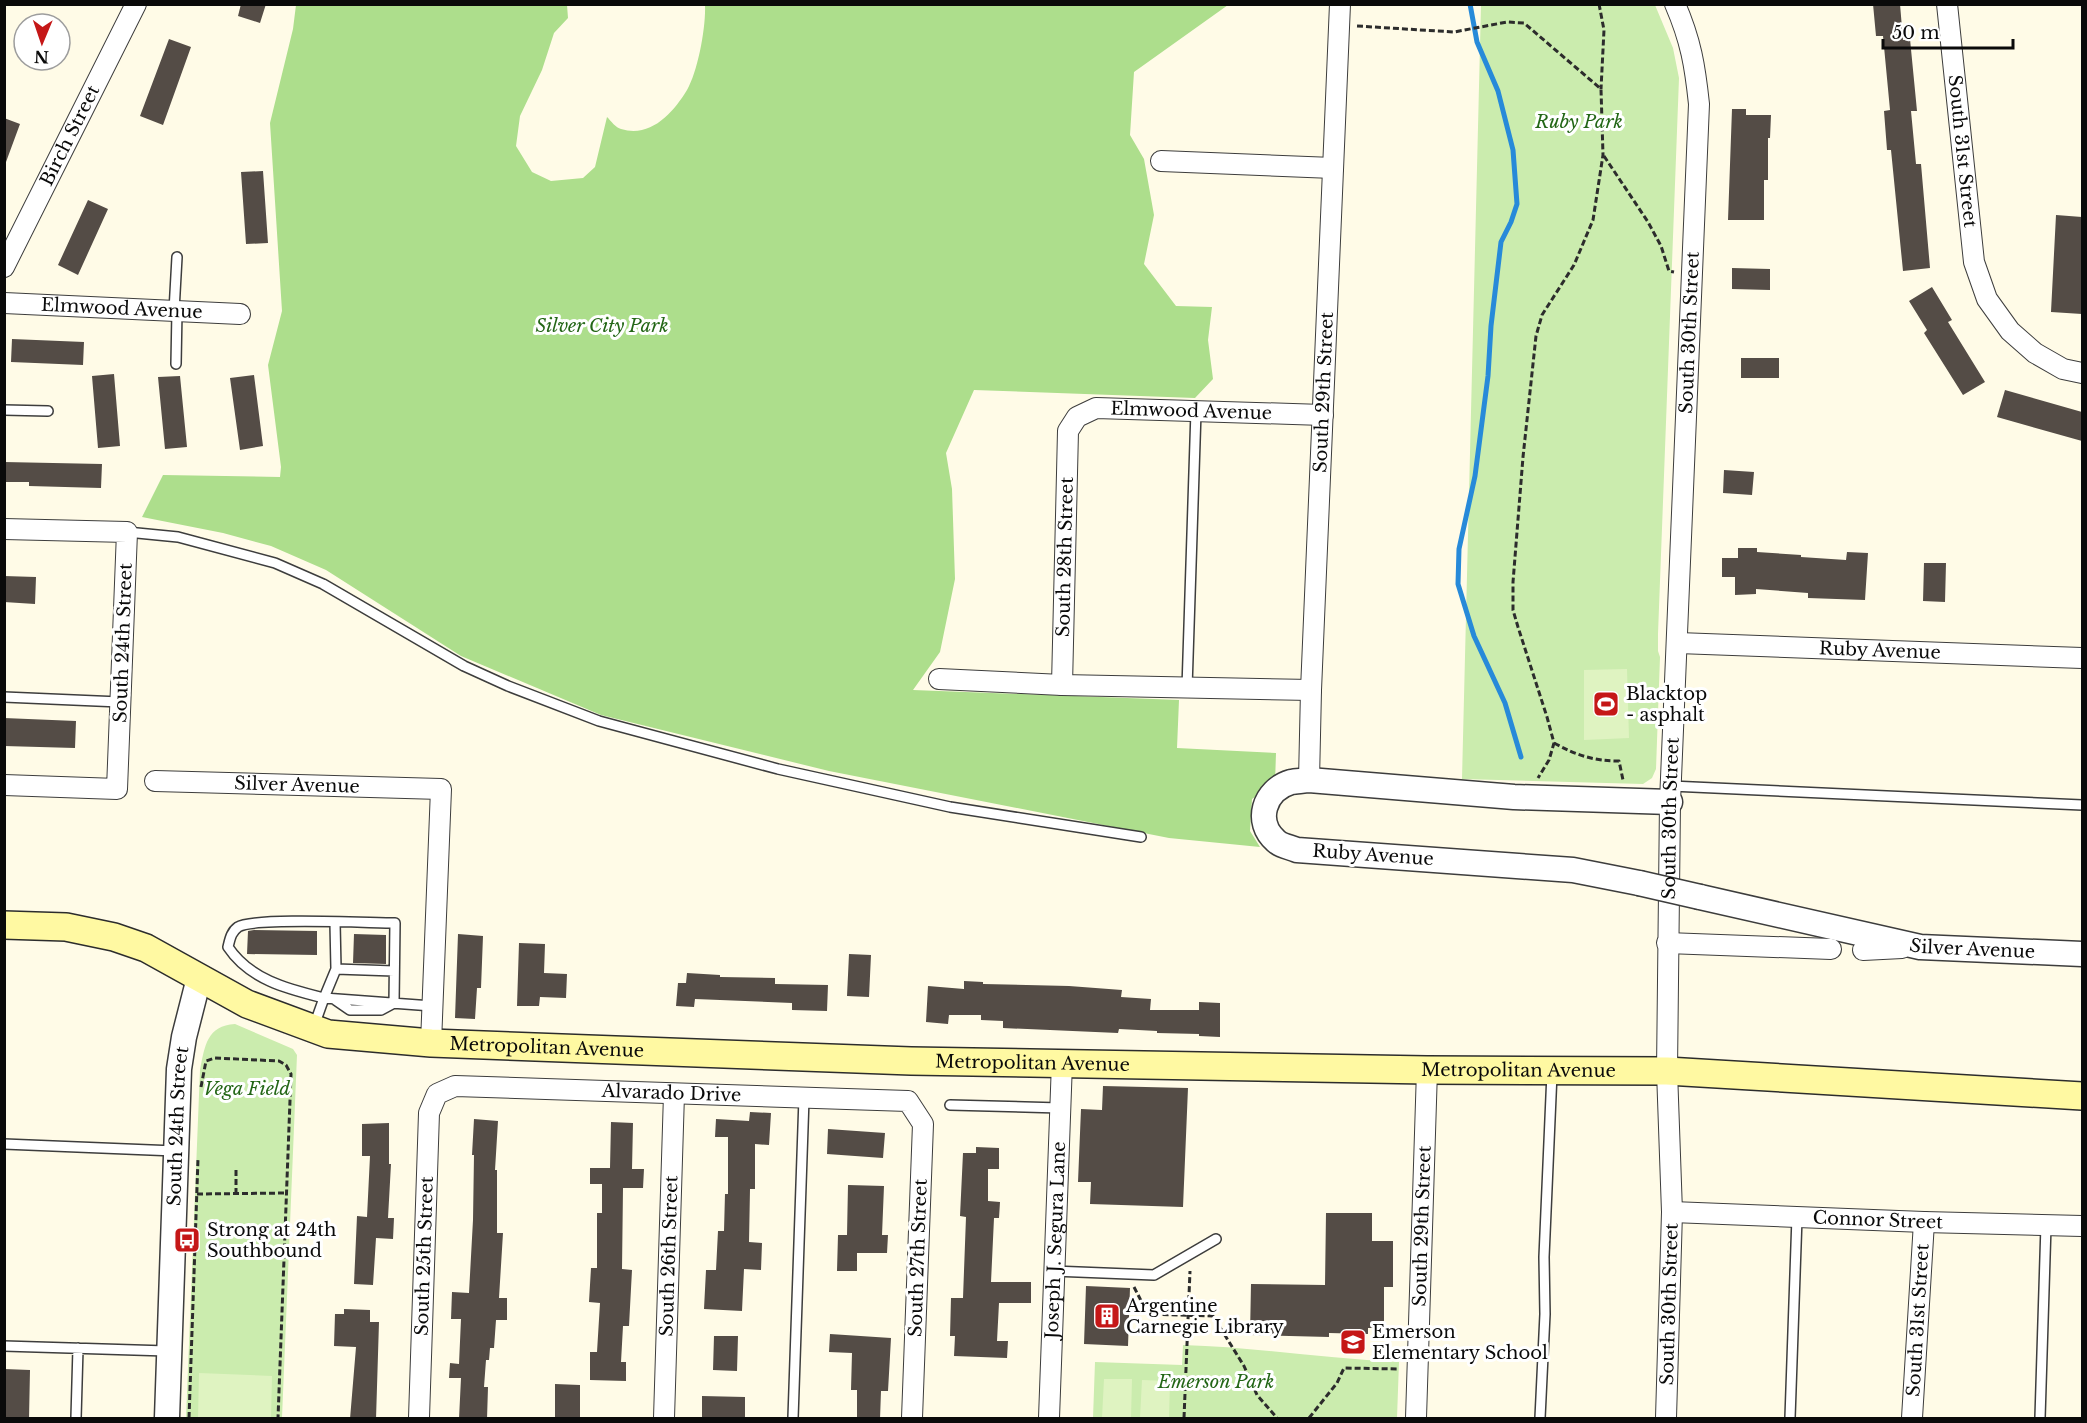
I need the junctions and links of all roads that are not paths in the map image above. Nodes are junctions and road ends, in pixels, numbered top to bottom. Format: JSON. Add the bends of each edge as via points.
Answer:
{"nodes":[{"id":1,"x":136,"y":4,"type":"edge"},
{"id":2,"x":1340,"y":4,"type":"edge"},
{"id":3,"x":1676,"y":4,"type":"edge"},
{"id":4,"x":1947,"y":4,"type":"edge"},
{"id":5,"x":1161,"y":161,"type":"dead end"},
{"id":6,"x":1334,"y":168,"type":"junction"},
{"id":7,"x":177,"y":257,"type":"dead end"},
{"id":8,"x":4,"y":267,"type":"edge"},
{"id":9,"x":4,"y":303,"type":"edge"},
{"id":10,"x":175,"y":311,"type":"junction"},
{"id":11,"x":240,"y":314,"type":"dead end"},
{"id":12,"x":176,"y":364,"type":"dead end"},
{"id":13,"x":2082,"y":373,"type":"edge"},
{"id":14,"x":4,"y":410,"type":"edge"},
{"id":15,"x":48,"y":411,"type":"dead end"},
{"id":16,"x":1196,"y":411,"type":"junction"},
{"id":17,"x":1323,"y":415,"type":"junction"},
{"id":18,"x":1068,"y":431,"type":"joint"},
{"id":19,"x":4,"y":529,"type":"edge"},
{"id":20,"x":127,"y":532,"type":"junction"},
{"id":21,"x":1677,"y":643,"type":"junction"},
{"id":22,"x":2082,"y":658,"type":"edge"},
{"id":23,"x":939,"y":679,"type":"dead end"},
{"id":24,"x":1062,"y":685,"type":"junction"},
{"id":25,"x":1187,"y":688,"type":"junction"},
{"id":26,"x":1311,"y":690,"type":"junction"},
{"id":27,"x":4,"y":697,"type":"edge"},
{"id":28,"x":120,"y":702,"type":"junction"},
{"id":29,"x":1309,"y":780,"type":"junction"},
{"id":30,"x":155,"y":781,"type":"dead end"},
{"id":31,"x":4,"y":785,"type":"edge"},
{"id":32,"x":1670,"y":794,"type":"junction"},
{"id":33,"x":2082,"y":805,"type":"edge"},
{"id":34,"x":1141,"y":837,"type":"dead end"},
{"id":35,"x":335,"y":923,"type":"junction"},
{"id":36,"x":4,"y":925,"type":"edge"},
{"id":37,"x":1667,"y":943,"type":"junction"},
{"id":38,"x":1920,"y":947,"type":"junction"},
{"id":39,"x":1831,"y":949,"type":"dead end"},
{"id":40,"x":1863,"y":950,"type":"dead end"},
{"id":41,"x":2082,"y":954,"type":"edge"},
{"id":42,"x":336,"y":969,"type":"junction"},
{"id":43,"x":394,"y":971,"type":"junction"},
{"id":44,"x":199,"y":978,"type":"junction"},
{"id":45,"x":329,"y":998,"type":"junction"},
{"id":46,"x":394,"y":1003,"type":"junction"},
{"id":47,"x":432,"y":1006,"type":"junction"},
{"id":48,"x":313,"y":1029,"type":"junction"},
{"id":49,"x":431,"y":1043,"type":"junction"},
{"id":50,"x":1062,"y":1062,"type":"junction"},
{"id":51,"x":1427,"y":1070,"type":"junction"},
{"id":52,"x":1552,"y":1070,"type":"junction"},
{"id":53,"x":1667,"y":1071,"type":"junction"},
{"id":54,"x":437,"y":1094,"type":"joint"},
{"id":55,"x":674,"y":1094,"type":"junction"},
{"id":56,"x":2082,"y":1096,"type":"edge"},
{"id":57,"x":804,"y":1098,"type":"junction"},
{"id":58,"x":908,"y":1101,"type":"joint"},
{"id":59,"x":950,"y":1105,"type":"dead end"},
{"id":60,"x":1060,"y":1108,"type":"junction"},
{"id":61,"x":4,"y":1144,"type":"edge"},
{"id":62,"x":188,"y":1155,"type":"junction"},
{"id":63,"x":1672,"y":1212,"type":"junction"},
{"id":64,"x":1797,"y":1217,"type":"junction"},
{"id":65,"x":1924,"y":1222,"type":"junction"},
{"id":66,"x":2046,"y":1225,"type":"junction"},
{"id":67,"x":2082,"y":1226,"type":"edge"},
{"id":68,"x":1216,"y":1239,"type":"dead end"},
{"id":69,"x":1053,"y":1271,"type":"junction"},
{"id":70,"x":4,"y":1346,"type":"edge"},
{"id":71,"x":78,"y":1348,"type":"junction"},
{"id":72,"x":169,"y":1351,"type":"junction"},
{"id":73,"x":76,"y":1419,"type":"edge"},
{"id":74,"x":167,"y":1419,"type":"edge"},
{"id":75,"x":419,"y":1419,"type":"edge"},
{"id":76,"x":664,"y":1419,"type":"edge"},
{"id":77,"x":793,"y":1419,"type":"edge"},
{"id":78,"x":912,"y":1419,"type":"edge"},
{"id":79,"x":1049,"y":1419,"type":"edge"},
{"id":80,"x":1416,"y":1419,"type":"edge"},
{"id":81,"x":1540,"y":1419,"type":"edge"},
{"id":82,"x":1666,"y":1419,"type":"edge"},
{"id":83,"x":1790,"y":1419,"type":"edge"},
{"id":84,"x":1912,"y":1419,"type":"edge"},
{"id":85,"x":2040,"y":1419,"type":"edge"}],
"edges":[{"from":1,"to":8,"type":"street","name":"Birch Street"},
{"from":2,"to":6,"type":"street","name":"South 29th Street"},
{"from":3,"to":21,"type":"street","name":"South 30th Street","via":[[1694,60],[1699,104]]},
{"from":4,"to":13,"type":"street","name":"South 31st Street","via":[[1974,262],[1987,299],[2010,331],[2036,353],[2063,369]]},
{"from":5,"to":6,"type":"street"},
{"from":6,"to":17,"type":"street","name":"South 29th Street"},
{"from":7,"to":10,"type":"lane"},
{"from":9,"to":10,"type":"street","name":"Elmwood Avenue"},
{"from":10,"to":11,"type":"street","name":"Elmwood Avenue"},
{"from":10,"to":12,"type":"lane"},
{"from":14,"to":15,"type":"lane"},
{"from":16,"to":17,"type":"street","name":"Elmwood Avenue"},
{"from":16,"to":18,"type":"street","name":"Elmwood Avenue","via":[[1096,408],[1077,417]]},
{"from":16,"to":25,"type":"lane"},
{"from":17,"to":26,"type":"street","name":"South 29th Street"},
{"from":18,"to":24,"type":"street","name":"South 28th Street"},
{"from":19,"to":20,"type":"street"},
{"from":20,"to":28,"type":"street","name":"South 24th Street"},
{"from":20,"to":34,"type":"lane","via":[[178,537],[275,563],[323,584],[464,666],[599,721],[778,769],[950,807]]},
{"from":21,"to":22,"type":"street","name":"Ruby Avenue"},
{"from":21,"to":32,"type":"street","name":"South 30th Street"},
{"from":23,"to":24,"type":"street"},
{"from":24,"to":25,"type":"street"},
{"from":25,"to":26,"type":"street"},
{"from":26,"to":29,"type":"street","name":"South 29th Street"},
{"from":27,"to":28,"type":"lane"},
{"from":28,"to":31,"type":"street","name":"South 24th Street","via":[[117,789]]},
{"from":29,"to":32,"type":"street","name":"Ruby Avenue","via":[[1514,796]]},
{"from":29,"to":38,"type":"street","name":"Ruby Avenue","bridge":true,"via":[[1289,783],[1274,793],[1263,808],[1264,827],[1277,843],[1297,850],[1573,870]]},
{"from":30,"to":47,"type":"street","name":"Silver Avenue","via":[[441,789]]},
{"from":32,"to":33,"type":"lane"},
{"from":32,"to":37,"type":"street","name":"South 30th Street"},
{"from":35,"to":42,"type":"lane"},
{"from":35,"to":43,"type":"lane","via":[[395,923]]},
{"from":35,"to":45,"type":"lane","via":[[247,923],[231,935],[228,947],[254,973],[280,987]]},
{"from":36,"to":44,"type":"main road","name":"Metropolitan Avenue","via":[[66,927],[107,934],[146,948]]},
{"from":37,"to":39,"type":"street"},
{"from":37,"to":53,"type":"street","name":"South 30th Street"},
{"from":38,"to":40,"type":"street","name":"Silver Avenue"},
{"from":38,"to":41,"type":"street","name":"Silver Avenue"},
{"from":42,"to":43,"type":"lane"},
{"from":42,"to":45,"type":"lane"},
{"from":43,"to":46,"type":"lane"},
{"from":44,"to":48,"type":"main road","name":"Metropolitan Avenue","via":[[247,1004]]},
{"from":44,"to":62,"type":"street","name":"South 24th Street","via":[[179,1069]]},
{"from":45,"to":46,"type":"lane"},
{"from":45,"to":48,"type":"lane"},
{"from":46,"to":47,"type":"lane"},
{"from":47,"to":49,"type":"street"},
{"from":48,"to":49,"type":"main road","name":"Metropolitan Avenue","via":[[328,1034]]},
{"from":49,"to":50,"type":"main road","name":"Metropolitan Avenue","via":[[911,1061]]},
{"from":50,"to":51,"type":"main road","name":"Metropolitan Avenue"},
{"from":50,"to":60,"type":"street","name":"Joseph J. Segura Lane"},
{"from":51,"to":52,"type":"main road","name":"Metropolitan Avenue"},
{"from":51,"to":80,"type":"street","name":"South 29th Street"},
{"from":52,"to":53,"type":"main road","name":"Metropolitan Avenue"},
{"from":52,"to":81,"type":"lane"},
{"from":53,"to":56,"type":"main road","name":"Metropolitan Avenue"},
{"from":53,"to":63,"type":"street","name":"South 30th Street"},
{"from":54,"to":55,"type":"street","name":"Alvarado Drive","via":[[455,1086]]},
{"from":54,"to":75,"type":"street","name":"South 25th Street","via":[[429,1113]]},
{"from":55,"to":57,"type":"street","name":"Alvarado Drive"},
{"from":55,"to":76,"type":"street","name":"South 26th Street"},
{"from":57,"to":58,"type":"street","name":"Alvarado Drive"},
{"from":57,"to":77,"type":"lane"},
{"from":58,"to":78,"type":"street","name":"South 27th Street","via":[[923,1124]]},
{"from":59,"to":60,"type":"lane"},
{"from":60,"to":69,"type":"street","name":"Joseph J. Segura Lane"},
{"from":61,"to":62,"type":"lane"},
{"from":62,"to":72,"type":"street","name":"South 24th Street"},
{"from":63,"to":64,"type":"street","name":"Connor Street"},
{"from":63,"to":82,"type":"street","name":"South 30th Street"},
{"from":64,"to":65,"type":"street","name":"Connor Street"},
{"from":64,"to":83,"type":"lane"},
{"from":65,"to":66,"type":"street","name":"Connor Street"},
{"from":65,"to":84,"type":"street","name":"South 31st Street"},
{"from":66,"to":67,"type":"street","name":"Connor Street"},
{"from":66,"to":85,"type":"lane"},
{"from":68,"to":69,"type":"lane","via":[[1155,1275]]},
{"from":69,"to":79,"type":"street","name":"Joseph J. Segura Lane"},
{"from":70,"to":71,"type":"lane"},
{"from":71,"to":72,"type":"lane"},
{"from":71,"to":73,"type":"lane"},
{"from":72,"to":74,"type":"street","name":"South 24th Street"}]}
